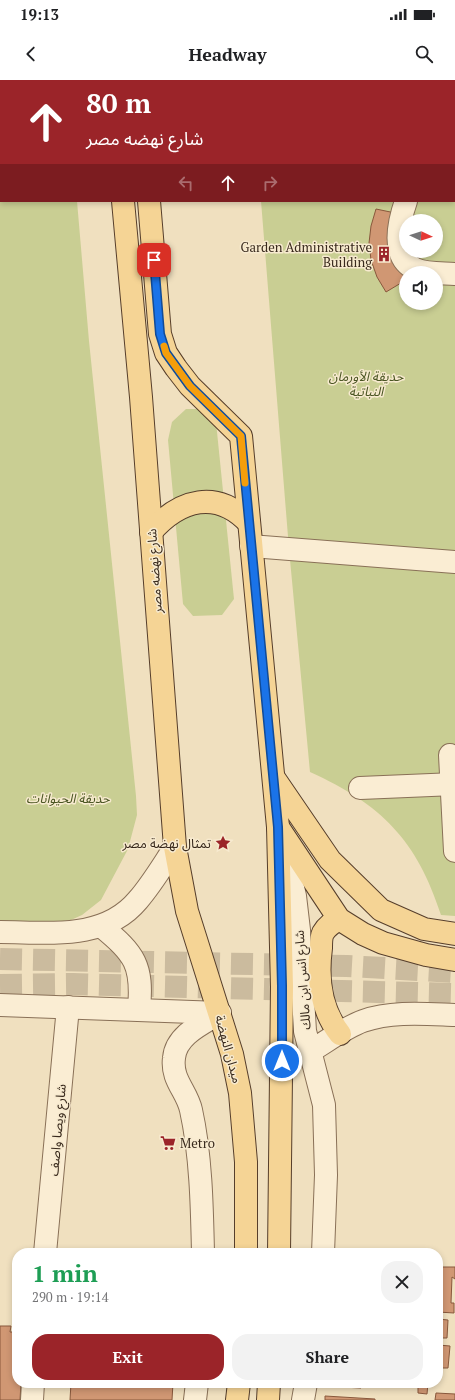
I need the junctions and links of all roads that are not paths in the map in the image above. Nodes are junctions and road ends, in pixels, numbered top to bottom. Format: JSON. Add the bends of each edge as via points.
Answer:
{"nodes":[{"id":1,"x":123,"y":202,"type":"edge"},
{"id":2,"x":149,"y":202,"type":"edge"},
{"id":3,"x":406,"y":202,"type":"edge"},
{"id":4,"x":455,"y":274,"type":"edge"},
{"id":5,"x":249,"y":523,"type":"junction"},
{"id":6,"x":151,"y":532,"type":"junction"},
{"id":7,"x":251,"y":546,"type":"junction"},
{"id":8,"x":455,"y":562,"type":"edge"},
{"id":9,"x":450,"y":755,"type":"dead end"},
{"id":10,"x":274,"y":777,"type":"junction"},
{"id":11,"x":453,"y":784,"type":"edge"},
{"id":12,"x":360,"y":788,"type":"dead end"},
{"id":13,"x":278,"y":827,"type":"junction"},
{"id":14,"x":175,"y":847,"type":"junction"},
{"id":15,"x":455,"y":852,"type":"edge"},
{"id":16,"x":339,"y":919,"type":"junction"},
{"id":17,"x":101,"y":926,"type":"junction"},
{"id":18,"x":0,"y":932,"type":"edge"},
{"id":19,"x":455,"y":934,"type":"edge"},
{"id":20,"x":194,"y":938,"type":"joint"},
{"id":21,"x":455,"y":960,"type":"edge"},
{"id":22,"x":0,"y":1005,"type":"edge"},
{"id":23,"x":68,"y":1007,"type":"junction"},
{"id":24,"x":139,"y":1009,"type":"junction"},
{"id":25,"x":220,"y":1013,"type":"junction"},
{"id":26,"x":455,"y":1015,"type":"edge"},
{"id":27,"x":340,"y":1034,"type":"junction"},
{"id":28,"x":309,"y":1052,"type":"junction"},
{"id":29,"x":45,"y":1248,"type":"edge"},
{"id":30,"x":203,"y":1248,"type":"edge"},
{"id":31,"x":246,"y":1248,"type":"edge"},
{"id":32,"x":279,"y":1248,"type":"edge"},
{"id":33,"x":323,"y":1248,"type":"edge"},
{"id":34,"x":33,"y":1388,"type":"edge"},
{"id":35,"x":196,"y":1388,"type":"edge"},
{"id":36,"x":238,"y":1388,"type":"edge"},
{"id":37,"x":269,"y":1388,"type":"edge"},
{"id":38,"x":305,"y":1388,"type":"edge"},
{"id":39,"x":32,"y":1400,"type":"edge"},
{"id":40,"x":195,"y":1400,"type":"edge"},
{"id":41,"x":237,"y":1400,"type":"edge"},
{"id":42,"x":268,"y":1400,"type":"edge"},
{"id":43,"x":303,"y":1400,"type":"edge"}],
"edges":[{"from":1,"to":6,"type":"main road","name":"شارع نهضه مصر"},
{"from":2,"to":5,"type":"main road","via":[[162,340],[166,353],[190,386],[241,436]]},
{"from":3,"to":4,"type":"street","via":[[398,234],[405,260],[416,269]]},
{"from":5,"to":6,"type":"main road","via":[[227,505],[196,502],[170,514]]},
{"from":5,"to":7,"type":"main road"},
{"from":6,"to":14,"type":"main road","name":"شارع نهضه مصر"},
{"from":7,"to":8,"type":"street"},
{"from":7,"to":10,"type":"main road"},
{"from":9,"to":11,"type":"street"},
{"from":10,"to":13,"type":"main road"},
{"from":10,"to":19,"type":"main road","via":[[330,860],[381,910],[424,929]]},
{"from":11,"to":12,"type":"street"},
{"from":11,"to":15,"type":"street"},
{"from":13,"to":16,"type":"main road"},
{"from":13,"to":28,"type":"street","name":"شارع انس ابن مالك","via":[[295,896],[303,1017]]},
{"from":13,"to":32,"type":"main road","via":[[282,986]]},
{"from":14,"to":17,"type":"street","via":[[138,901],[121,916]]},
{"from":14,"to":20,"type":"main road","name":"شارع نهضه مصر"},
{"from":16,"to":21,"type":"main road","via":[[383,943]]},
{"from":16,"to":27,"type":"main road","via":[[330,924],[322,935],[320,980],[323,1003],[331,1022]]},
{"from":17,"to":18,"type":"street","via":[[77,932]]},
{"from":17,"to":24,"type":"street","via":[[120,941],[132,954],[138,966]]},
{"from":20,"to":25,"type":"main road","name":"ميدان النهضة"},
{"from":22,"to":23,"type":"street"},
{"from":23,"to":24,"type":"street"},
{"from":23,"to":29,"type":"street","name":"شارع ويصا واصف"},
{"from":24,"to":25,"type":"street"},
{"from":25,"to":30,"type":"street","via":[[191,1030],[179,1042],[174,1058],[175,1075],[192,1111],[199,1165]]},
{"from":25,"to":31,"type":"main road","name":"ميدان النهضة","via":[[240,1093],[246,1162]]},
{"from":26,"to":27,"type":"street","via":[[386,1015],[362,1021]]},
{"from":27,"to":28,"type":"street"},
{"from":28,"to":33,"type":"street","name":"شارع انس ابن مالك","via":[[324,1105],[326,1175]]},
{"from":34,"to":39,"type":"street"},
{"from":35,"to":40,"type":"street"},
{"from":36,"to":41,"type":"main road"},
{"from":37,"to":42,"type":"main road"},
{"from":38,"to":43,"type":"street"}]}
